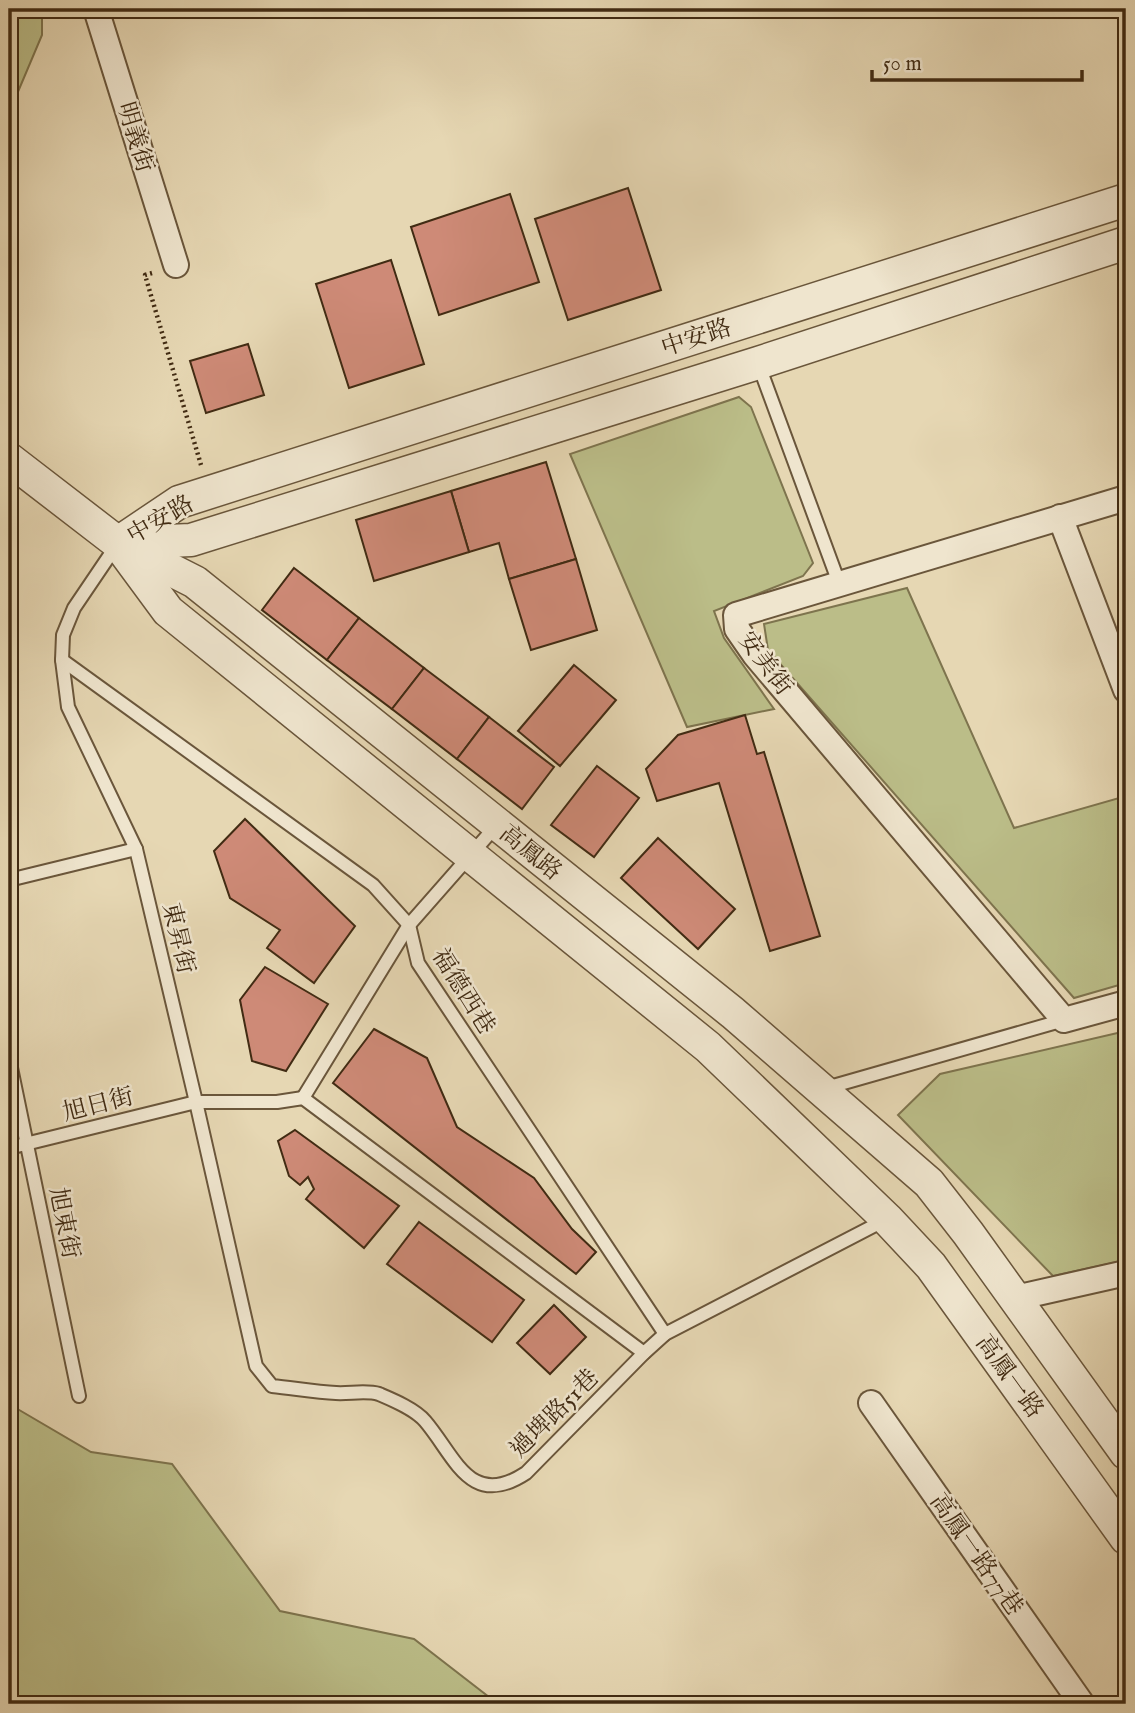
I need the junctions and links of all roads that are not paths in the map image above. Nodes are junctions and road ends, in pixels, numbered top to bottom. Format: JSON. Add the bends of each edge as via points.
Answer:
{"nodes":[{"id":1,"x":96,"y":9,"type":"edge"},
{"id":2,"x":1126,"y":200,"type":"edge"},
{"id":3,"x":1126,"y":243,"type":"edge"},
{"id":4,"x":176,"y":265,"type":"road end"},
{"id":5,"x":758,"y":363,"type":"junction"},
{"id":6,"x":9,"y":459,"type":"edge"},
{"id":7,"x":1126,"y":498,"type":"edge"},
{"id":8,"x":1060,"y":517,"type":"junction"},
{"id":9,"x":118,"y":543,"type":"junction"},
{"id":10,"x":839,"y":583,"type":"junction"},
{"id":11,"x":62,"y":660,"type":"junction"},
{"id":12,"x":1126,"y":690,"type":"edge"},
{"id":13,"x":497,"y":825,"type":"junction"},
{"id":14,"x":136,"y":849,"type":"junction"},
{"id":15,"x":470,"y":855,"type":"junction"},
{"id":16,"x":9,"y":880,"type":"edge"},
{"id":17,"x":409,"y":925,"type":"junction"},
{"id":18,"x":1126,"y":1003,"type":"edge"},
{"id":19,"x":1064,"y":1020,"type":"junction"},
{"id":20,"x":9,"y":1058,"type":"edge"},
{"id":21,"x":819,"y":1090,"type":"junction"},
{"id":22,"x":303,"y":1098,"type":"junction"},
{"id":23,"x":196,"y":1102,"type":"junction"},
{"id":24,"x":27,"y":1143,"type":"junction"},
{"id":25,"x":9,"y":1148,"type":"edge"},
{"id":26,"x":929,"y":1183,"type":"joint"},
{"id":27,"x":887,"y":1219,"type":"junction"},
{"id":28,"x":1126,"y":1273,"type":"edge"},
{"id":29,"x":1015,"y":1298,"type":"junction"},
{"id":30,"x":665,"y":1335,"type":"junction"},
{"id":31,"x":644,"y":1353,"type":"junction"},
{"id":32,"x":256,"y":1366,"type":"joint"},
{"id":33,"x":79,"y":1396,"type":"dead end"},
{"id":34,"x":871,"y":1403,"type":"dead end"},
{"id":35,"x":1126,"y":1453,"type":"edge"},
{"id":36,"x":1126,"y":1538,"type":"edge"},
{"id":37,"x":1082,"y":1704,"type":"edge"}],
"edges":[{"from":1,"to":4,"type":"street","name":"明義街"},
{"from":2,"to":9,"type":"street","name":"中安路","via":[[179,502]]},
{"from":3,"to":5,"type":"street","name":"中安路"},
{"from":5,"to":9,"type":"street","name":"中安路","via":[[191,540]]},
{"from":5,"to":10,"type":"lane"},
{"from":6,"to":9,"type":"street","name":"高鳳路"},
{"from":7,"to":8,"type":"street","name":"安美街"},
{"from":8,"to":10,"type":"street","name":"安美街"},
{"from":8,"to":12,"type":"street"},
{"from":9,"to":11,"type":"lane","name":"東昇街","via":[[74,608],[63,635]]},
{"from":9,"to":13,"type":"street","name":"高鳳路","via":[[195,582]]},
{"from":9,"to":15,"type":"street","name":"高鳳路","via":[[168,611]]},
{"from":10,"to":19,"type":"street","name":"安美街","via":[[736,615],[737,629]]},
{"from":11,"to":14,"type":"lane","name":"東昇街","via":[[68,706]]},
{"from":11,"to":17,"type":"lane","name":"福德西巷","via":[[373,885]]},
{"from":13,"to":15,"type":"lane"},
{"from":13,"to":21,"type":"street","name":"高鳳路","via":[[733,1013]]},
{"from":14,"to":16,"type":"lane"},
{"from":14,"to":23,"type":"lane","name":"東昇街"},
{"from":15,"to":17,"type":"lane"},
{"from":15,"to":27,"type":"street","name":"高鳳路","via":[[708,1047]]},
{"from":17,"to":22,"type":"lane"},
{"from":17,"to":30,"type":"lane","name":"福德西巷","via":[[418,963]]},
{"from":18,"to":19,"type":"street"},
{"from":19,"to":21,"type":"lane"},
{"from":20,"to":24,"type":"lane","name":"旭東街"},
{"from":21,"to":26,"type":"street","name":"高鳳路"},
{"from":22,"to":23,"type":"lane","name":"旭日街"},
{"from":22,"to":31,"type":"lane"},
{"from":23,"to":24,"type":"lane","name":"旭日街"},
{"from":23,"to":32,"type":"lane","name":"東昇街"},
{"from":24,"to":25,"type":"lane","name":"旭日街"},
{"from":24,"to":33,"type":"lane","name":"旭東街"},
{"from":26,"to":29,"type":"street","name":"高鳳一路"},
{"from":27,"to":30,"type":"lane","name":"過埤路51巷"},
{"from":27,"to":36,"type":"street","name":"高鳳一路","via":[[931,1266]]},
{"from":28,"to":29,"type":"street"},
{"from":29,"to":35,"type":"street","name":"高鳳一路"},
{"from":30,"to":31,"type":"lane","name":"過埤路51巷"},
{"from":31,"to":32,"type":"lane","name":"過埤路51巷","via":[[526,1472],[511,1483],[496,1486],[480,1485],[461,1471],[424,1419],[410,1410],[376,1393],[272,1386]]},
{"from":34,"to":37,"type":"street","name":"高鳳一路77巷"}]}
